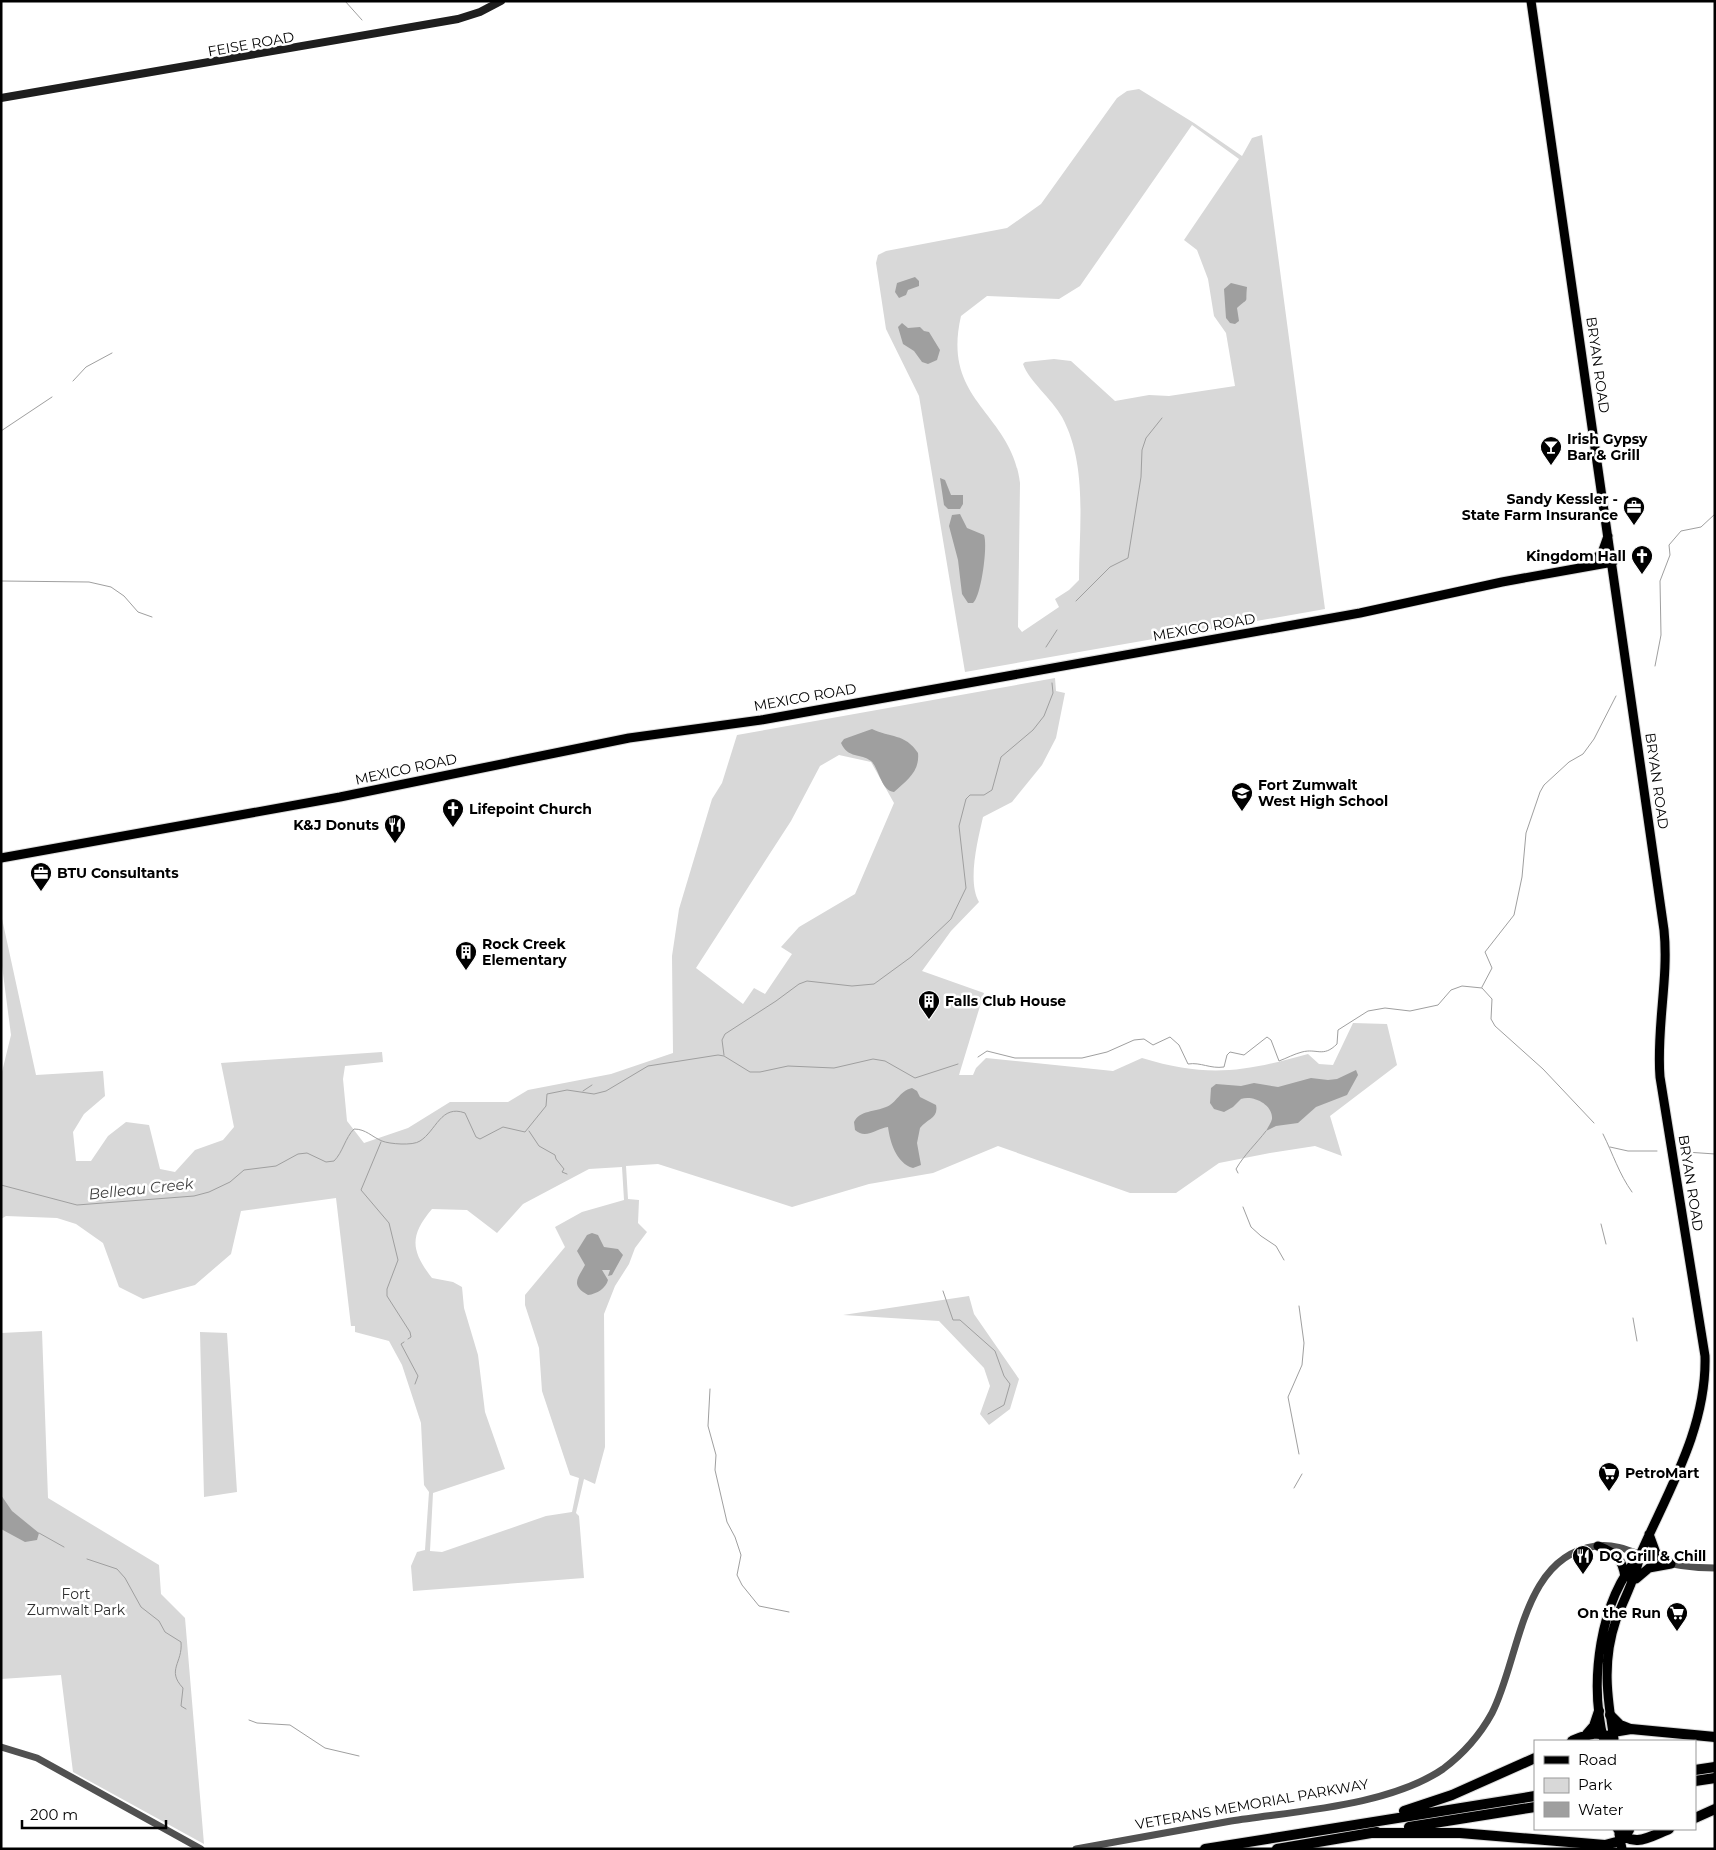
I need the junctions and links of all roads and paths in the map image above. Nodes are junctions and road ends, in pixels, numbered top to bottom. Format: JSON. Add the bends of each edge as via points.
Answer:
{"nodes":[{"id":1,"x":501,"y":1,"type":"edge"},
{"id":2,"x":1531,"y":1,"type":"edge"},
{"id":3,"x":1,"y":98,"type":"edge"},
{"id":4,"x":1608,"y":536,"type":"junction"},
{"id":5,"x":1613,"y":562,"type":"junction"},
{"id":6,"x":1582,"y":568,"type":"junction"},
{"id":7,"x":1,"y":858,"type":"edge"},
{"id":8,"x":1649,"y":1534,"type":"junction"},
{"id":9,"x":1598,"y":1546,"type":"junction"},
{"id":10,"x":1640,"y":1555,"type":"junction"},
{"id":11,"x":1671,"y":1564,"type":"junction"},
{"id":12,"x":1715,"y":1568,"type":"edge"},
{"id":13,"x":1625,"y":1577,"type":"junction"},
{"id":14,"x":1632,"y":1584,"type":"junction"},
{"id":15,"x":1599,"y":1711,"type":"junction"},
{"id":16,"x":1610,"y":1714,"type":"junction"},
{"id":17,"x":1630,"y":1729,"type":"junction"},
{"id":18,"x":1587,"y":1734,"type":"junction"},
{"id":19,"x":1715,"y":1737,"type":"edge"},
{"id":20,"x":1608,"y":1738,"type":"edge"},
{"id":21,"x":1574,"y":1740,"type":"edge"},
{"id":22,"x":1,"y":1747,"type":"edge"},
{"id":23,"x":1534,"y":1758,"type":"edge"},
{"id":24,"x":1715,"y":1767,"type":"edge"},
{"id":25,"x":1696,"y":1770,"type":"edge"},
{"id":26,"x":1715,"y":1778,"type":"edge"},
{"id":27,"x":1696,"y":1781,"type":"edge"},
{"id":28,"x":1534,"y":1796,"type":"edge"},
{"id":29,"x":1534,"y":1807,"type":"edge"},
{"id":30,"x":1715,"y":1809,"type":"edge"},
{"id":31,"x":1696,"y":1818,"type":"edge"},
{"id":32,"x":1376,"y":1821,"type":"junction"},
{"id":33,"x":1667,"y":1830,"type":"edge"},
{"id":34,"x":1372,"y":1833,"type":"junction"},
{"id":35,"x":1626,"y":1838,"type":"edge"},
{"id":36,"x":1606,"y":1847,"type":"edge"},
{"id":37,"x":201,"y":1849,"type":"edge"},
{"id":38,"x":1076,"y":1849,"type":"edge"},
{"id":39,"x":1205,"y":1849,"type":"edge"},
{"id":40,"x":1277,"y":1849,"type":"edge"}],
"edges":[{"from":1,"to":3,"type":"main road","name":"FEISE ROAD","via":[[458,19]]},
{"from":2,"to":4,"type":"main road","name":"BRYAN ROAD"},
{"from":4,"to":5,"type":"main road","name":"BRYAN ROAD"},
{"from":4,"to":6,"type":"main road","via":[[1602,553]]},
{"from":5,"to":6,"type":"main road","name":"MEXICO ROAD"},
{"from":5,"to":8,"type":"main road","name":"BRYAN ROAD","via":[[1666,946],[1660,1077],[1705,1356],[1699,1418]]},
{"from":6,"to":7,"type":"main road","name":"MEXICO ROAD","via":[[1352,615],[761,720],[661,733],[340,797]]},
{"from":8,"to":10,"type":"main road","name":"BRYAN ROAD"},
{"from":8,"to":11,"type":"main road","via":[[1656,1553]]},
{"from":9,"to":10,"type":"street","name":"VETERANS MEMORIAL PARKWAY","via":[[1618,1547]]},
{"from":9,"to":13,"type":"main road","via":[[1617,1555]]},
{"from":9,"to":38,"type":"street","name":"VETERANS MEMORIAL PARKWAY","via":[[1567,1556],[1541,1581],[1492,1713],[1469,1746],[1434,1774],[1401,1789],[1352,1802]]},
{"from":10,"to":11,"type":"street","name":"VETERANS MEMORIAL PARKWAY"},
{"from":10,"to":13,"type":"main road","name":"BRYAN ROAD"},
{"from":10,"to":14,"type":"main road","name":"BRYAN ROAD"},
{"from":11,"to":12,"type":"street","name":"VETERANS MEMORIAL PARKWAY"},
{"from":11,"to":14,"type":"main road","via":[[1645,1570]]},
{"from":13,"to":15,"type":"main road","name":"BRYAN ROAD","via":[[1603,1634],[1598,1668]]},
{"from":14,"to":16,"type":"main road","name":"BRYAN ROAD","via":[[1615,1623],[1607,1658]]},
{"from":15,"to":18,"type":"highway","via":[[1594,1726]]},
{"from":15,"to":20,"type":"main road","name":"BRYAN ROAD"},
{"from":16,"to":17,"type":"highway","via":[[1620,1725]]},
{"from":16,"to":20,"type":"main road","name":"BRYAN ROAD"},
{"from":17,"to":19,"type":"highway"},
{"from":17,"to":20,"type":"highway"},
{"from":18,"to":20,"type":"highway"},
{"from":18,"to":21,"type":"highway"},
{"from":22,"to":37,"type":"street","via":[[37,1758]]},
{"from":23,"to":32,"type":"highway","via":[[1445,1798]]},
{"from":24,"to":25,"type":"highway"},
{"from":26,"to":27,"type":"highway"},
{"from":28,"to":32,"type":"highway"},
{"from":29,"to":34,"type":"highway"},
{"from":30,"to":31,"type":"highway"},
{"from":32,"to":39,"type":"highway"},
{"from":33,"to":35,"type":"highway","via":[[1643,1840]]},
{"from":34,"to":36,"type":"highway","via":[[1460,1833]]},
{"from":34,"to":40,"type":"highway"},
{"from":35,"to":36,"type":"highway"}]}
